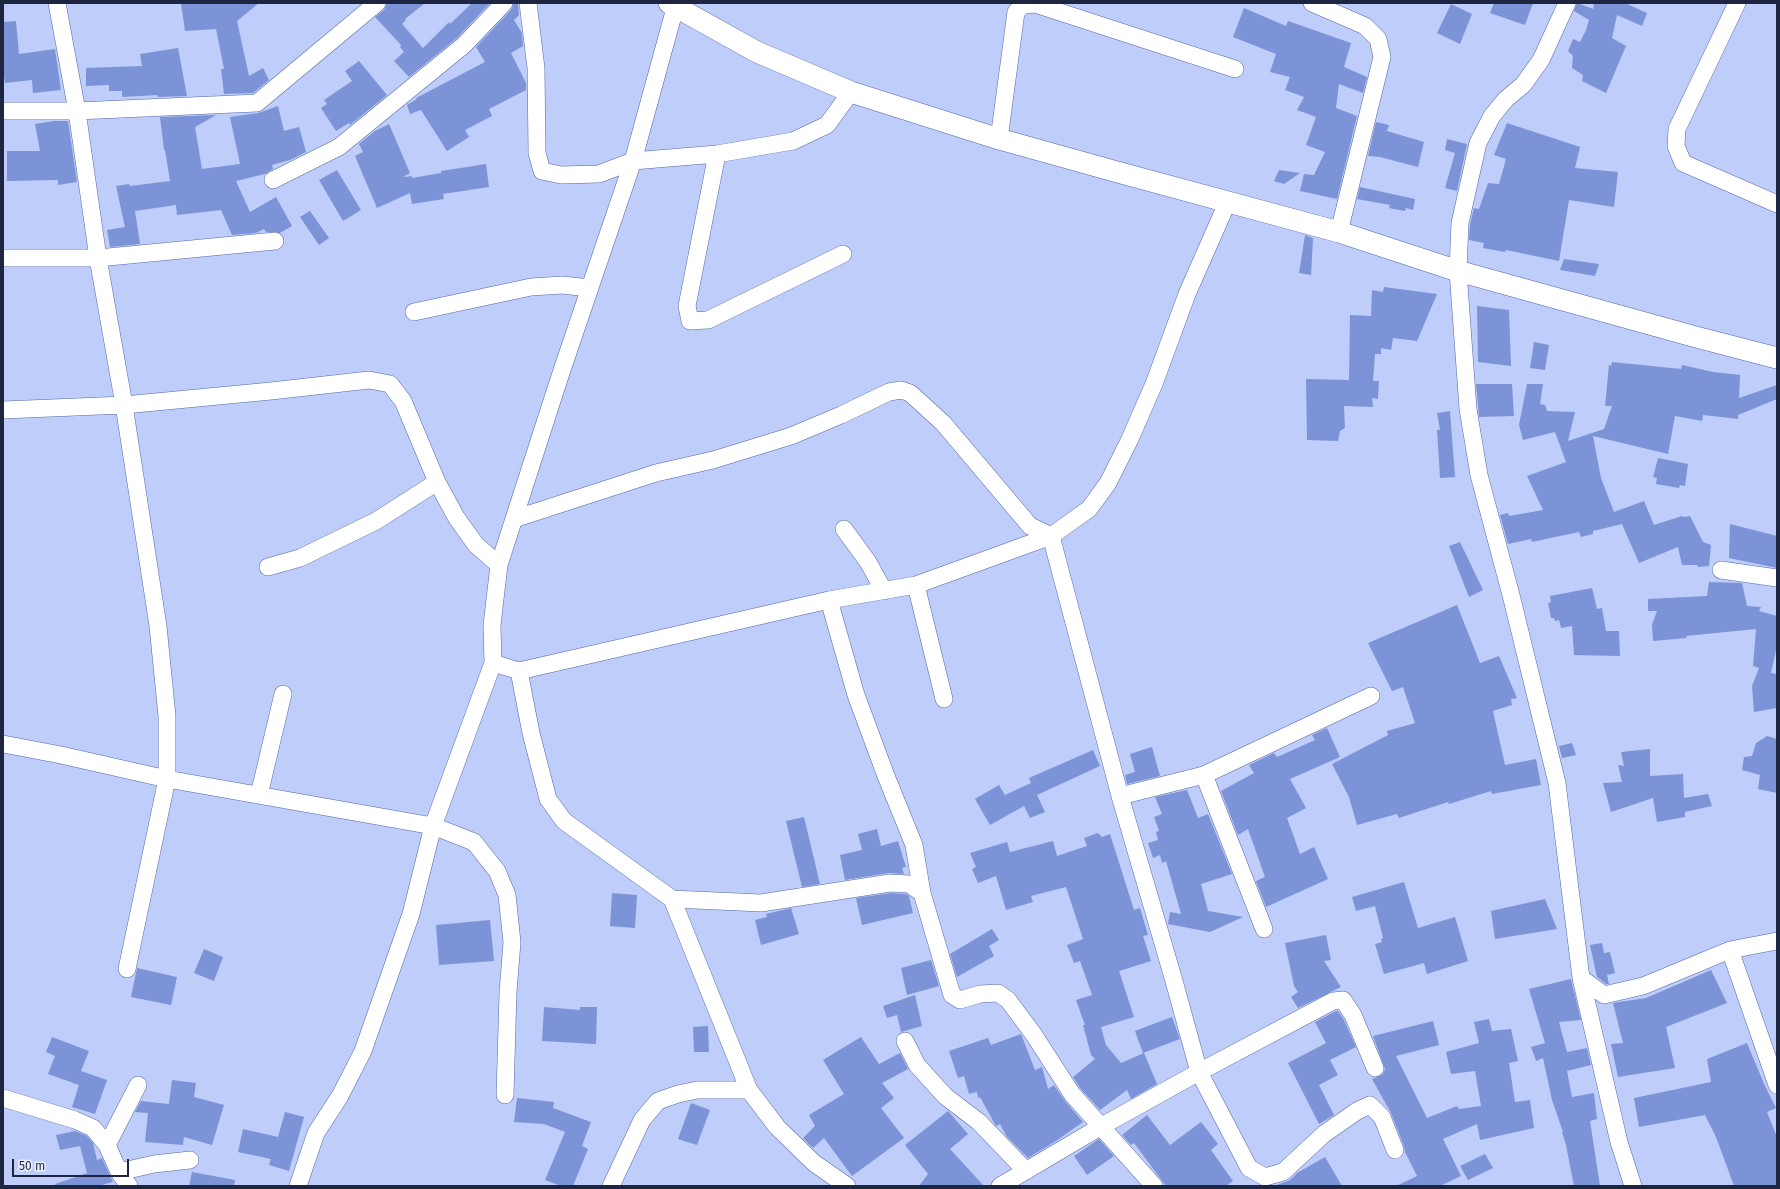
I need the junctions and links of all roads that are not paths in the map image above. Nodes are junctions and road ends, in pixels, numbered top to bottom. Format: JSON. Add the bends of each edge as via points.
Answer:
{"nodes":[{"id":1,"x":57,"y":3,"type":"edge"},
{"id":2,"x":377,"y":3,"type":"edge"},
{"id":3,"x":504,"y":3,"type":"edge"},
{"id":4,"x":528,"y":3,"type":"edge"},
{"id":5,"x":1312,"y":3,"type":"edge"},
{"id":6,"x":1567,"y":3,"type":"edge"},
{"id":7,"x":1737,"y":3,"type":"edge"},
{"id":8,"x":672,"y":5,"type":"edge"},
{"id":9,"x":1235,"y":69,"type":"dead end"},
{"id":10,"x":851,"y":92,"type":"junction"},
{"id":11,"x":3,"y":111,"type":"edge"},
{"id":12,"x":77,"y":111,"type":"junction"},
{"id":13,"x":999,"y":138,"type":"junction"},
{"id":14,"x":717,"y":154,"type":"junction"},
{"id":15,"x":633,"y":161,"type":"junction"},
{"id":16,"x":273,"y":180,"type":"dead end"},
{"id":17,"x":1228,"y":201,"type":"junction"},
{"id":18,"x":1776,"y":203,"type":"edge"},
{"id":19,"x":1339,"y":232,"type":"junction"},
{"id":20,"x":276,"y":241,"type":"dead end"},
{"id":21,"x":843,"y":254,"type":"dead end"},
{"id":22,"x":3,"y":258,"type":"edge"},
{"id":23,"x":98,"y":258,"type":"junction"},
{"id":24,"x":1458,"y":271,"type":"junction"},
{"id":25,"x":590,"y":288,"type":"junction"},
{"id":26,"x":414,"y":312,"type":"dead end"},
{"id":27,"x":1777,"y":358,"type":"edge"},
{"id":28,"x":124,"y":405,"type":"junction"},
{"id":29,"x":3,"y":410,"type":"edge"},
{"id":30,"x":437,"y":482,"type":"junction"},
{"id":31,"x":514,"y":518,"type":"junction"},
{"id":32,"x":844,"y":529,"type":"dead end"},
{"id":33,"x":1051,"y":536,"type":"junction"},
{"id":34,"x":499,"y":565,"type":"junction"},
{"id":35,"x":268,"y":567,"type":"dead end"},
{"id":36,"x":1721,"y":570,"type":"dead end"},
{"id":37,"x":1777,"y":578,"type":"edge"},
{"id":38,"x":916,"y":585,"type":"junction"},
{"id":39,"x":884,"y":591,"type":"junction"},
{"id":40,"x":829,"y":600,"type":"junction"},
{"id":41,"x":492,"y":663,"type":"junction"},
{"id":42,"x":519,"y":671,"type":"junction"},
{"id":43,"x":283,"y":694,"type":"dead end"},
{"id":44,"x":1371,"y":696,"type":"dead end"},
{"id":45,"x":944,"y":699,"type":"dead end"},
{"id":46,"x":3,"y":744,"type":"edge"},
{"id":47,"x":1204,"y":775,"type":"junction"},
{"id":48,"x":167,"y":779,"type":"junction"},
{"id":49,"x":259,"y":795,"type":"junction"},
{"id":50,"x":1120,"y":796,"type":"junction"},
{"id":51,"x":434,"y":826,"type":"junction"},
{"id":52,"x":922,"y":893,"type":"junction"},
{"id":53,"x":672,"y":899,"type":"junction"},
{"id":54,"x":1264,"y":929,"type":"dead end"},
{"id":55,"x":1777,"y":941,"type":"edge"},
{"id":56,"x":1730,"y":950,"type":"junction"},
{"id":57,"x":127,"y":969,"type":"dead end"},
{"id":58,"x":1581,"y":978,"type":"junction"},
{"id":59,"x":905,"y":1042,"type":"dead end"},
{"id":60,"x":1375,"y":1068,"type":"dead end"},
{"id":61,"x":1199,"y":1072,"type":"junction"},
{"id":62,"x":138,"y":1085,"type":"dead end"},
{"id":63,"x":1777,"y":1086,"type":"edge"},
{"id":64,"x":749,"y":1090,"type":"junction"},
{"id":65,"x":505,"y":1095,"type":"dead end"},
{"id":66,"x":3,"y":1098,"type":"edge"},
{"id":67,"x":1100,"y":1127,"type":"junction"},
{"id":68,"x":107,"y":1145,"type":"junction"},
{"id":69,"x":1395,"y":1150,"type":"dead end"},
{"id":70,"x":190,"y":1160,"type":"dead end"},
{"id":71,"x":119,"y":1172,"type":"junction"},
{"id":72,"x":1026,"y":1172,"type":"junction"},
{"id":73,"x":129,"y":1186,"type":"edge"},
{"id":74,"x":298,"y":1186,"type":"edge"},
{"id":75,"x":611,"y":1186,"type":"edge"},
{"id":76,"x":847,"y":1186,"type":"edge"},
{"id":77,"x":1000,"y":1186,"type":"edge"},
{"id":78,"x":1154,"y":1186,"type":"edge"},
{"id":79,"x":1633,"y":1186,"type":"edge"}],
"edges":[{"from":1,"to":12,"type":"street"},
{"from":2,"to":12,"type":"street","via":[[257,103]]},
{"from":3,"to":16,"type":"street","via":[[464,45],[339,147]]},
{"from":4,"to":15,"type":"street","via":[[536,68],[537,153],[542,172],[561,175],[599,174]]},
{"from":5,"to":19,"type":"street","via":[[1365,26],[1378,39],[1382,57]]},
{"from":6,"to":24,"type":"street","via":[[1541,60],[1522,85],[1492,116],[1478,142],[1460,223]]},
{"from":7,"to":18,"type":"street","via":[[1677,129],[1676,146],[1683,163]]},
{"from":8,"to":10,"type":"street","via":[[757,52]]},
{"from":8,"to":15,"type":"street"},
{"from":9,"to":13,"type":"street","via":[[1035,4],[1023,5],[1016,12]]},
{"from":10,"to":13,"type":"street"},
{"from":10,"to":14,"type":"street","via":[[827,125],[794,141]]},
{"from":11,"to":12,"type":"street"},
{"from":12,"to":23,"type":"street"},
{"from":13,"to":17,"type":"street"},
{"from":14,"to":15,"type":"street"},
{"from":14,"to":21,"type":"street","via":[[687,306],[690,321],[708,320]]},
{"from":15,"to":25,"type":"street"},
{"from":17,"to":19,"type":"street"},
{"from":17,"to":33,"type":"street","via":[[1187,294],[1154,384],[1108,483],[1089,509]]},
{"from":19,"to":24,"type":"street"},
{"from":20,"to":23,"type":"street"},
{"from":22,"to":23,"type":"street"},
{"from":23,"to":28,"type":"street"},
{"from":24,"to":27,"type":"street"},
{"from":24,"to":58,"type":"street","via":[[1468,409],[1479,475],[1557,783]]},
{"from":25,"to":26,"type":"street","via":[[562,284],[531,287]]},
{"from":25,"to":31,"type":"street"},
{"from":28,"to":29,"type":"street"},
{"from":28,"to":30,"type":"street","via":[[369,380],[390,384],[403,401]]},
{"from":28,"to":48,"type":"street","via":[[158,626],[167,716]]},
{"from":30,"to":34,"type":"street","via":[[456,517],[476,545]]},
{"from":30,"to":35,"type":"street","via":[[376,521],[300,558]]},
{"from":31,"to":33,"type":"street","via":[[656,473],[713,460],[791,436],[889,392],[901,390],[910,393],[943,423],[1030,526]]},
{"from":31,"to":34,"type":"street"},
{"from":32,"to":39,"type":"street","via":[[868,562]]},
{"from":33,"to":38,"type":"street"},
{"from":33,"to":50,"type":"street"},
{"from":34,"to":41,"type":"street","via":[[492,625]]},
{"from":36,"to":37,"type":"street"},
{"from":38,"to":39,"type":"street"},
{"from":38,"to":45,"type":"street"},
{"from":39,"to":40,"type":"street"},
{"from":40,"to":42,"type":"street"},
{"from":40,"to":52,"type":"street","via":[[856,695],[914,845]]},
{"from":41,"to":42,"type":"street"},
{"from":41,"to":51,"type":"street"},
{"from":42,"to":53,"type":"street","via":[[548,799],[564,821]]},
{"from":43,"to":49,"type":"street"},
{"from":44,"to":47,"type":"street"},
{"from":46,"to":48,"type":"street"},
{"from":47,"to":50,"type":"street"},
{"from":47,"to":54,"type":"street"},
{"from":48,"to":49,"type":"street"},
{"from":48,"to":57,"type":"street"},
{"from":49,"to":51,"type":"street"},
{"from":50,"to":61,"type":"street"},
{"from":51,"to":65,"type":"street","via":[[474,842],[497,870],[507,895],[512,942]]},
{"from":51,"to":74,"type":"street","via":[[411,914],[363,1051],[340,1096],[316,1133]]},
{"from":52,"to":53,"type":"street","via":[[909,884],[890,883],[761,903]]},
{"from":52,"to":67,"type":"street","via":[[952,995],[960,1000],[980,994],[998,993],[1008,1000],[1072,1094]]},
{"from":53,"to":64,"type":"street"},
{"from":55,"to":56,"type":"street"},
{"from":56,"to":58,"type":"street","via":[[1643,986],[1604,995]]},
{"from":56,"to":63,"type":"street"},
{"from":58,"to":79,"type":"street","via":[[1619,1142]]},
{"from":59,"to":72,"type":"street","via":[[917,1065],[945,1096],[979,1122]]},
{"from":60,"to":61,"type":"street","via":[[1344,1000],[1332,1001]]},
{"from":61,"to":67,"type":"street"},
{"from":61,"to":69,"type":"street","via":[[1249,1168],[1265,1177],[1283,1172],[1324,1134],[1357,1110],[1370,1104],[1382,1117]]},
{"from":62,"to":68,"type":"street"},
{"from":64,"to":75,"type":"street","via":[[697,1090],[658,1102],[642,1120]]},
{"from":64,"to":76,"type":"street","via":[[782,1132],[814,1163]]},
{"from":66,"to":68,"type":"street","via":[[93,1128]]},
{"from":67,"to":72,"type":"street"},
{"from":67,"to":78,"type":"street"},
{"from":68,"to":71,"type":"street"},
{"from":70,"to":71,"type":"street","via":[[154,1164]]},
{"from":71,"to":73,"type":"street"},
{"from":72,"to":77,"type":"street"}]}
